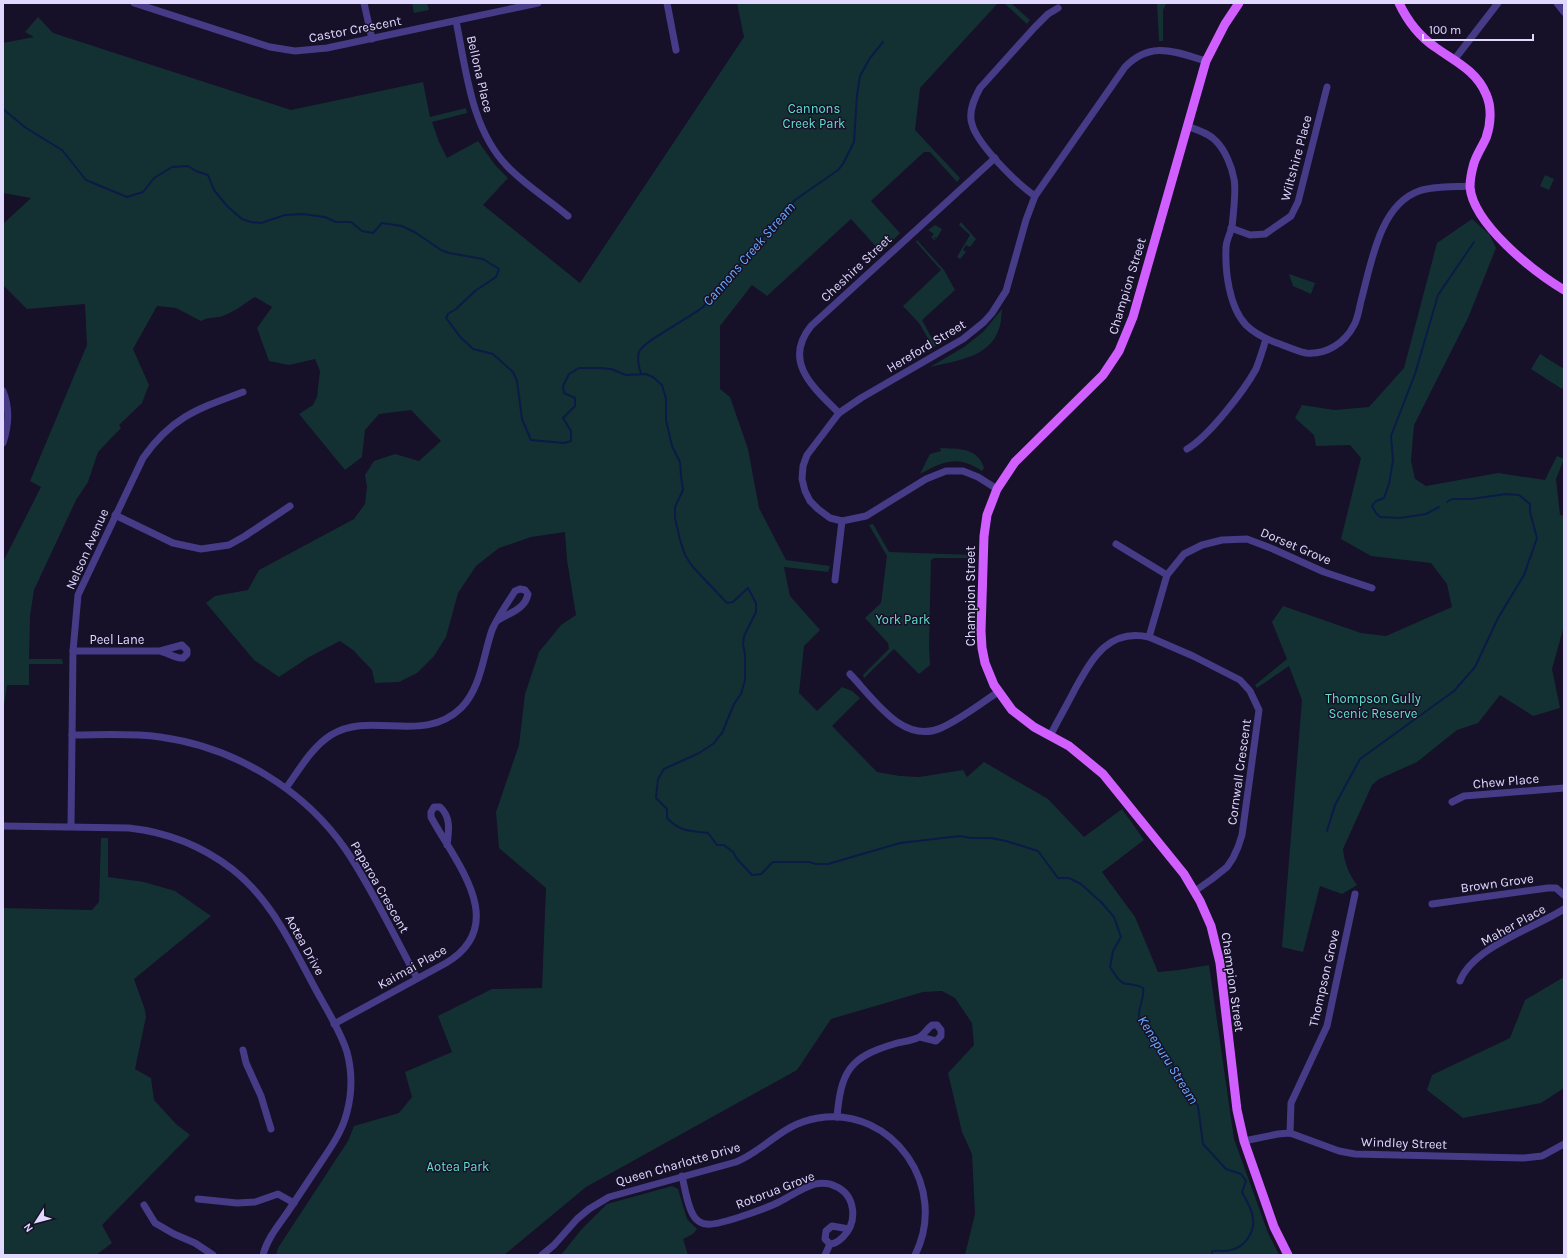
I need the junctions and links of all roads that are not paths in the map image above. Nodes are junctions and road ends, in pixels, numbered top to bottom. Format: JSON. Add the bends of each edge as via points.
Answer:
{"nodes":[{"id":1,"x":134,"y":3,"type":"edge"},
{"id":2,"x":364,"y":3,"type":"edge"},
{"id":3,"x":538,"y":3,"type":"edge"},
{"id":4,"x":667,"y":3,"type":"edge"},
{"id":5,"x":1239,"y":3,"type":"edge"},
{"id":6,"x":1399,"y":3,"type":"edge"},
{"id":7,"x":1498,"y":3,"type":"edge"},
{"id":8,"x":1558,"y":3,"type":"edge"},
{"id":9,"x":516,"y":5,"type":"edge"},
{"id":10,"x":1058,"y":8,"type":"dead end"},
{"id":11,"x":1564,"y":12,"type":"edge"},
{"id":12,"x":456,"y":20,"type":"junction"},
{"id":13,"x":372,"y":39,"type":"junction"},
{"id":14,"x":676,"y":50,"type":"dead end"},
{"id":15,"x":1206,"y":60,"type":"junction"},
{"id":16,"x":1454,"y":60,"type":"junction"},
{"id":17,"x":1327,"y":87,"type":"dead end"},
{"id":18,"x":1187,"y":126,"type":"junction"},
{"id":19,"x":995,"y":158,"type":"junction"},
{"id":20,"x":1470,"y":186,"type":"junction"},
{"id":21,"x":1035,"y":196,"type":"junction"},
{"id":22,"x":568,"y":216,"type":"dead end"},
{"id":23,"x":1231,"y":228,"type":"junction"},
{"id":24,"x":1564,"y":290,"type":"edge"},
{"id":25,"x":1266,"y":339,"type":"junction"},
{"id":26,"x":3,"y":391,"type":"edge"},
{"id":27,"x":243,"y":392,"type":"dead end"},
{"id":28,"x":839,"y":413,"type":"junction"},
{"id":29,"x":3,"y":443,"type":"edge"},
{"id":30,"x":1187,"y":449,"type":"dead end"},
{"id":31,"x":997,"y":489,"type":"junction"},
{"id":32,"x":290,"y":506,"type":"dead end"},
{"id":33,"x":115,"y":515,"type":"junction"},
{"id":34,"x":842,"y":521,"type":"junction"},
{"id":35,"x":1116,"y":544,"type":"dead end"},
{"id":36,"x":1167,"y":575,"type":"junction"},
{"id":37,"x":836,"y":580,"type":"dead end"},
{"id":38,"x":1372,"y":588,"type":"dead end"},
{"id":39,"x":497,"y":621,"type":"junction"},
{"id":40,"x":1148,"y":637,"type":"junction"},
{"id":41,"x":73,"y":651,"type":"junction"},
{"id":42,"x":160,"y":651,"type":"dead end"},
{"id":43,"x":850,"y":674,"type":"dead end"},
{"id":44,"x":998,"y":692,"type":"junction"},
{"id":45,"x":72,"y":735,"type":"junction"},
{"id":46,"x":1050,"y":736,"type":"junction"},
{"id":47,"x":286,"y":788,"type":"junction"},
{"id":48,"x":1564,"y":788,"type":"edge"},
{"id":49,"x":1452,"y":802,"type":"dead end"},
{"id":50,"x":3,"y":826,"type":"edge"},
{"id":51,"x":71,"y":826,"type":"junction"},
{"id":52,"x":447,"y":845,"type":"junction"},
{"id":53,"x":1195,"y":891,"type":"junction"},
{"id":54,"x":1355,"y":894,"type":"dead end"},
{"id":55,"x":1564,"y":895,"type":"edge"},
{"id":56,"x":1432,"y":904,"type":"dead end"},
{"id":57,"x":1564,"y":909,"type":"edge"},
{"id":58,"x":417,"y":978,"type":"junction"},
{"id":59,"x":1460,"y":981,"type":"dead end"},
{"id":60,"x":334,"y":1024,"type":"junction"},
{"id":61,"x":920,"y":1037,"type":"dead end"},
{"id":62,"x":243,"y":1050,"type":"dead end"},
{"id":63,"x":837,"y":1117,"type":"junction"},
{"id":64,"x":271,"y":1129,"type":"dead end"},
{"id":65,"x":1290,"y":1133,"type":"junction"},
{"id":66,"x":1244,"y":1141,"type":"junction"},
{"id":67,"x":1564,"y":1144,"type":"edge"},
{"id":68,"x":682,"y":1176,"type":"junction"},
{"id":69,"x":198,"y":1199,"type":"dead end"},
{"id":70,"x":294,"y":1203,"type":"junction"},
{"id":71,"x":144,"y":1205,"type":"dead end"},
{"id":72,"x":849,"y":1229,"type":"junction"},
{"id":73,"x":830,"y":1244,"type":"junction"},
{"id":74,"x":213,"y":1255,"type":"edge"},
{"id":75,"x":263,"y":1255,"type":"edge"},
{"id":76,"x":542,"y":1255,"type":"edge"},
{"id":77,"x":824,"y":1255,"type":"edge"},
{"id":78,"x":915,"y":1255,"type":"edge"},
{"id":79,"x":1288,"y":1255,"type":"edge"}],
"edges":[{"from":1,"to":13,"type":"street","name":"Castor Crescent","via":[[284,50],[317,50]]},
{"from":2,"to":13,"type":"street"},
{"from":3,"to":9,"type":"street","name":"Castor Crescent"},
{"from":4,"to":14,"type":"street"},
{"from":5,"to":15,"type":"main road","name":"Champion Street"},
{"from":6,"to":16,"type":"main road","via":[[1420,34]]},
{"from":7,"to":16,"type":"street"},
{"from":8,"to":11,"type":"street"},
{"from":9,"to":12,"type":"street","name":"Castor Crescent"},
{"from":10,"to":19,"type":"street","via":[[1034,28],[980,88],[974,99],[971,124]]},
{"from":12,"to":13,"type":"street","name":"Castor Crescent"},
{"from":12,"to":22,"type":"street","name":"Bellona Place","via":[[474,106],[490,144],[515,174]]},
{"from":15,"to":18,"type":"main road","name":"Champion Street"},
{"from":15,"to":21,"type":"street","name":"Hereford Street","via":[[1170,50],[1159,50],[1144,53],[1131,61]]},
{"from":16,"to":20,"type":"main road","via":[[1468,69],[1480,82],[1489,108],[1488,130],[1474,164]]},
{"from":17,"to":23,"type":"street","name":"Wiltshire Place","via":[[1298,202],[1291,216],[1265,234],[1250,235]]},
{"from":18,"to":23,"type":"street","via":[[1217,142],[1228,160],[1235,180]]},
{"from":18,"to":31,"type":"main road","name":"Champion Street","via":[[1133,317],[1119,351],[1093,385],[1015,462]]},
{"from":19,"to":21,"type":"street"},
{"from":19,"to":28,"type":"street","name":"Cheshire Street","via":[[804,334],[799,351],[802,371],[811,386]]},
{"from":20,"to":24,"type":"main road","via":[[1479,214],[1486,224],[1536,271]]},
{"from":20,"to":25,"type":"street","via":[[1420,190],[1394,208],[1377,245],[1355,324],[1346,337],[1334,347],[1316,354],[1300,352]]},
{"from":21,"to":28,"type":"street","name":"Hereford Street","via":[[1006,291],[984,322],[963,339]]},
{"from":23,"to":25,"type":"street","via":[[1226,246],[1227,273],[1234,306],[1245,324]]},
{"from":25,"to":30,"type":"street","via":[[1256,368],[1243,389],[1196,444]]},
{"from":26,"to":29,"type":"street","via":[[8,406],[8,429]]},
{"from":27,"to":33,"type":"street","name":"Nelson Avenue","via":[[204,406],[167,429],[143,458]]},
{"from":28,"to":34,"type":"street","name":"Hereford Street","via":[[807,455],[802,479],[810,501],[830,518]]},
{"from":31,"to":34,"type":"street","via":[[963,471],[946,471],[866,516]]},
{"from":31,"to":44,"type":"main road","name":"Champion Street","via":[[987,515],[984,536],[981,631],[984,656]]},
{"from":32,"to":33,"type":"street","via":[[229,545],[201,549],[173,544]]},
{"from":33,"to":41,"type":"street","name":"Nelson Avenue","via":[[78,595]]},
{"from":34,"to":37,"type":"street"},
{"from":35,"to":36,"type":"street"},
{"from":36,"to":38,"type":"street","name":"Dorset Grove","via":[[1184,554],[1202,545],[1222,540],[1247,539],[1324,572]]},
{"from":36,"to":40,"type":"street","name":"Dorset Grove"},
{"from":39,"to":39,"type":"street","via":[[515,591],[525,590],[528,594],[527,600],[520,608]]},
{"from":39,"to":47,"type":"street","via":[[473,690],[461,708],[441,721],[429,725],[365,725],[340,730],[320,743]]},
{"from":40,"to":46,"type":"street","name":"Cornwall Crescent","via":[[1122,637],[1098,652],[1088,665]]},
{"from":40,"to":53,"type":"street","name":"Cornwall Crescent","via":[[1240,680],[1250,690],[1260,710],[1242,835],[1238,847],[1227,867]]},
{"from":41,"to":42,"type":"street","name":"Peel Lane"},
{"from":41,"to":45,"type":"street","name":"Nelson Avenue"},
{"from":43,"to":44,"type":"street","via":[[892,718],[906,728],[920,731],[942,728]]},
{"from":44,"to":46,"type":"main road","name":"Champion Street","via":[[1022,719]]},
{"from":45,"to":47,"type":"street","name":"Paparoa Crescent","via":[[138,735],[185,742],[219,751],[256,769]]},
{"from":45,"to":51,"type":"street","name":"Nelson Avenue"},
{"from":46,"to":53,"type":"main road","name":"Champion Street","via":[[1070,746],[1103,774]]},
{"from":47,"to":58,"type":"street","name":"Paparoa Crescent","via":[[321,819],[346,850]]},
{"from":48,"to":49,"type":"street","name":"Chew Place","via":[[1464,796]]},
{"from":50,"to":51,"type":"street","name":"Aotea Drive"},
{"from":51,"to":60,"type":"street","name":"Aotea Drive","via":[[129,828],[168,836],[196,847],[232,870],[253,889],[274,915]]},
{"from":52,"to":52,"type":"street","name":"Kaimai Place","via":[[431,818],[434,808],[440,807],[449,820]]},
{"from":52,"to":58,"type":"street","name":"Kaimai Place","via":[[475,898],[475,927],[472,937],[461,952]]},
{"from":53,"to":66,"type":"main road","name":"Champion Street","via":[[1216,942],[1237,1110]]},
{"from":54,"to":65,"type":"street","name":"Thompson Grove","via":[[1327,1026],[1291,1103]]},
{"from":55,"to":56,"type":"street","name":"Brown Grove","via":[[1556,888],[1548,888]]},
{"from":57,"to":59,"type":"street","name":"Maher Place","via":[[1499,943],[1470,965],[1462,974]]},
{"from":58,"to":60,"type":"street","name":"Kaimai Place"},
{"from":60,"to":70,"type":"street","name":"Aotea Drive","via":[[347,1052],[351,1092],[349,1104],[339,1133]]},
{"from":61,"to":63,"type":"street","via":[[872,1050],[856,1062],[841,1086]]},
{"from":62,"to":64,"type":"street"},
{"from":63,"to":68,"type":"street","name":"Queen Charlotte Drive","via":[[820,1118],[798,1124],[743,1159]]},
{"from":63,"to":78,"type":"street","name":"Queen Charlotte Drive","via":[[861,1122],[885,1134],[896,1143],[914,1167],[922,1185],[926,1208],[924,1229]]},
{"from":65,"to":66,"type":"street","name":"Windley Street"},
{"from":65,"to":67,"type":"street","name":"Windley Street","via":[[1339,1151],[1355,1154],[1523,1158],[1542,1156]]},
{"from":66,"to":79,"type":"main road","name":"Champion Street","via":[[1274,1227]]},
{"from":68,"to":72,"type":"street","name":"Rotorua Grove","via":[[697,1221],[716,1224],[762,1210],[809,1186],[822,1183],[835,1186],[848,1197],[853,1209]]},
{"from":68,"to":76,"type":"street","name":"Queen Charlotte Drive","via":[[600,1202],[577,1220]]},
{"from":69,"to":70,"type":"street","via":[[255,1202],[278,1194]]},
{"from":70,"to":75,"type":"street","name":"Aotea Drive","via":[[271,1235]]},
{"from":71,"to":74,"type":"street","via":[[154,1223]]},
{"from":72,"to":73,"type":"street","via":[[839,1240]]},
{"from":72,"to":73,"type":"street","via":[[837,1226],[829,1228],[824,1235]]},
{"from":73,"to":77,"type":"street"}]}
